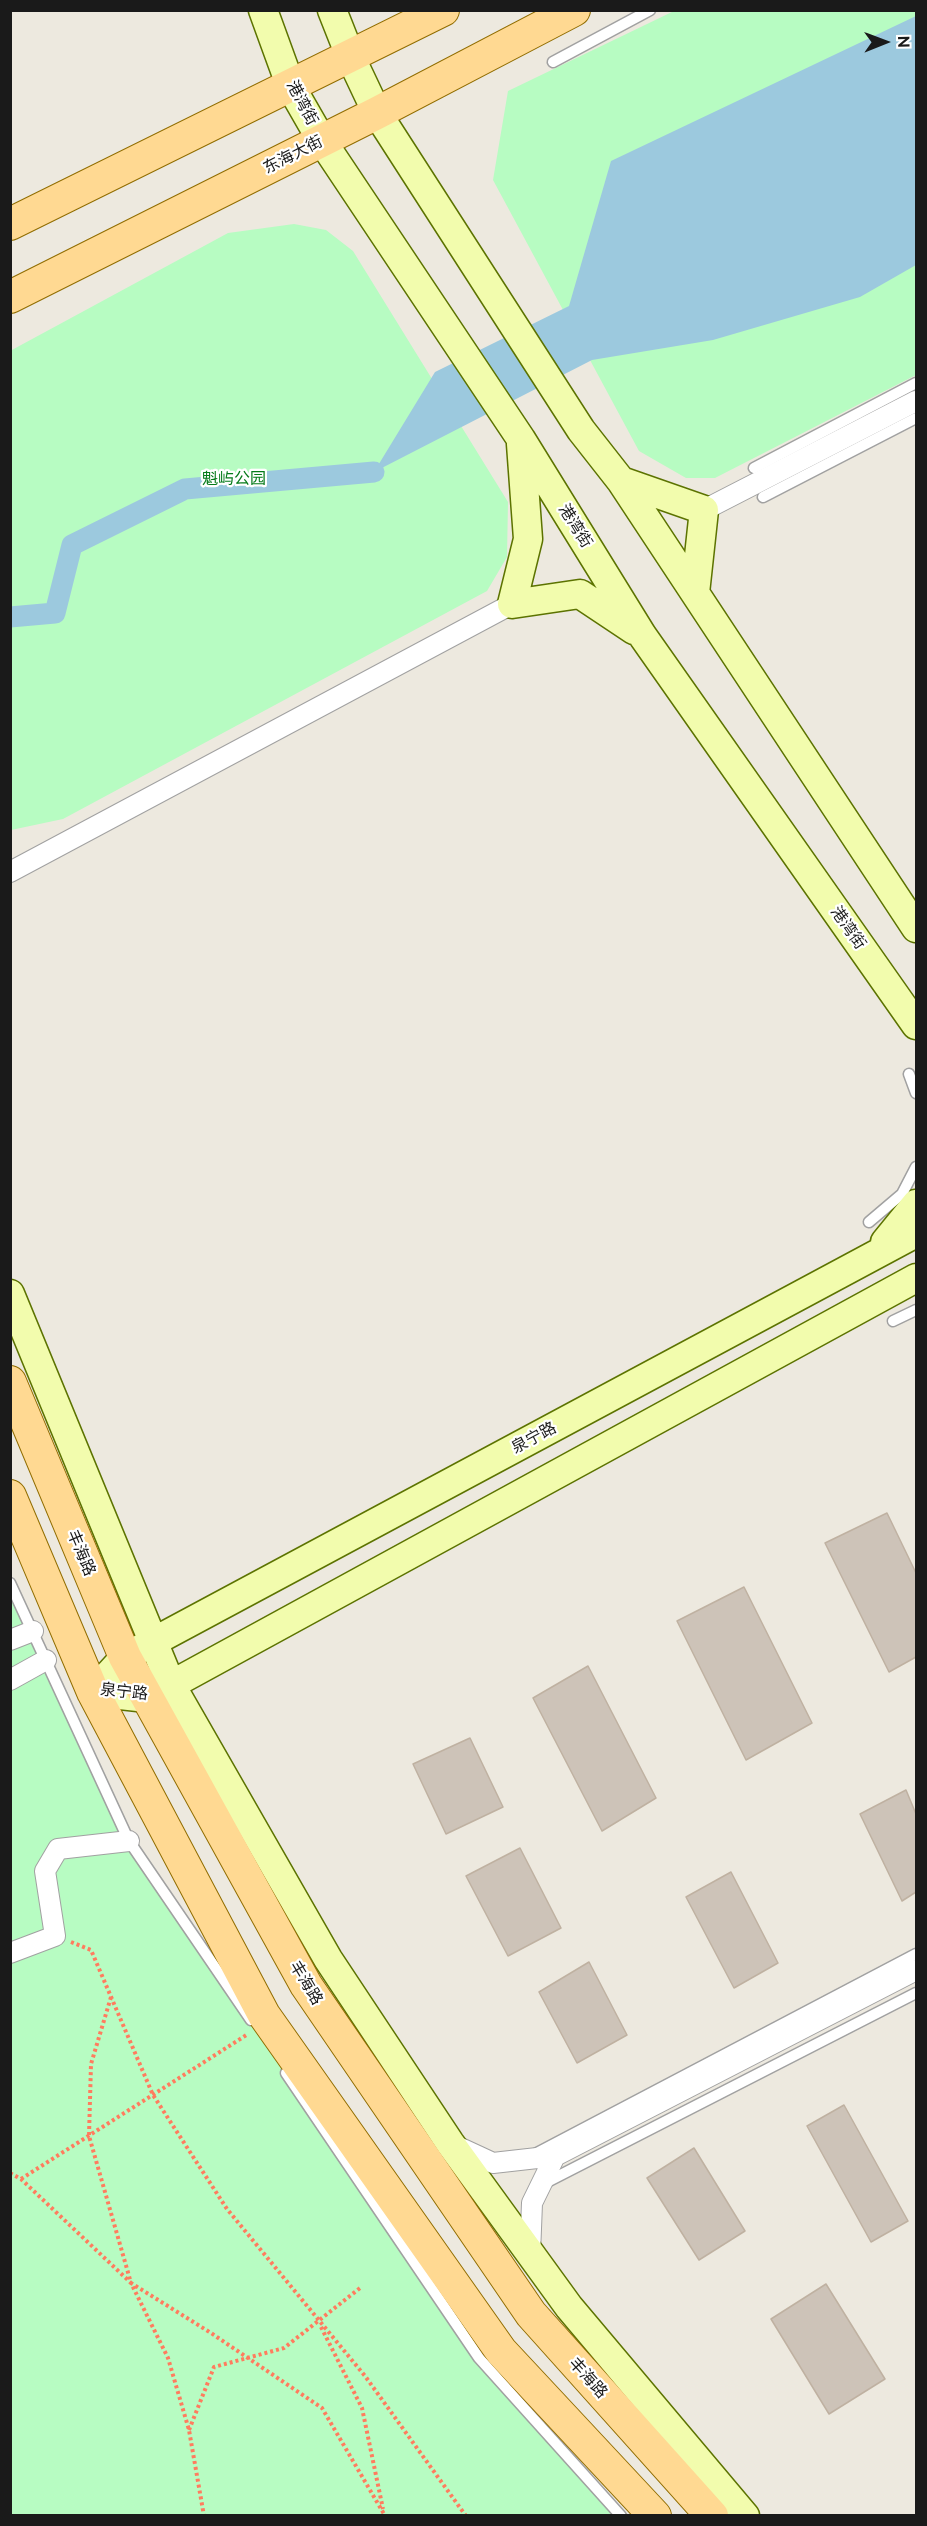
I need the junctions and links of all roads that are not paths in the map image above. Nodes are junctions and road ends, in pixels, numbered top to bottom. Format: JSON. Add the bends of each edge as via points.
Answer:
{"nodes":[{"id":1,"x":263,"y":10,"type":"edge"},
{"id":2,"x":332,"y":10,"type":"edge"},
{"id":3,"x":443,"y":10,"type":"edge"},
{"id":4,"x":574,"y":10,"type":"edge"},
{"id":5,"x":651,"y":10,"type":"edge"},
{"id":6,"x":351,"y":58,"type":"junction"},
{"id":7,"x":554,"y":62,"type":"dead end"},
{"id":8,"x":291,"y":87,"type":"junction"},
{"id":9,"x":377,"y":113,"type":"junction"},
{"id":10,"x":322,"y":141,"type":"junction"},
{"id":11,"x":10,"y":224,"type":"edge"},
{"id":12,"x":10,"y":297,"type":"edge"},
{"id":13,"x":916,"y":383,"type":"edge"},
{"id":14,"x":916,"y":401,"type":"edge"},
{"id":15,"x":916,"y":418,"type":"edge"},
{"id":16,"x":518,"y":435,"type":"junction"},
{"id":17,"x":754,"y":468,"type":"dead end"},
{"id":18,"x":621,"y":482,"type":"junction"},
{"id":19,"x":763,"y":497,"type":"dead end"},
{"id":20,"x":704,"y":510,"type":"junction"},
{"id":21,"x":695,"y":593,"type":"junction"},
{"id":22,"x":512,"y":604,"type":"junction"},
{"id":23,"x":642,"y":635,"type":"junction"},
{"id":24,"x":10,"y":872,"type":"edge"},
{"id":25,"x":916,"y":928,"type":"edge"},
{"id":26,"x":916,"y":1025,"type":"edge"},
{"id":27,"x":909,"y":1074,"type":"dead end"},
{"id":28,"x":916,"y":1093,"type":"edge"},
{"id":29,"x":916,"y":1167,"type":"edge"},
{"id":30,"x":916,"y":1204,"type":"edge"},
{"id":31,"x":869,"y":1222,"type":"dead end"},
{"id":32,"x":916,"y":1233,"type":"edge"},
{"id":33,"x":874,"y":1255,"type":"junction"},
{"id":34,"x":915,"y":1280,"type":"edge"},
{"id":35,"x":10,"y":1294,"type":"edge"},
{"id":36,"x":916,"y":1310,"type":"edge"},
{"id":37,"x":893,"y":1321,"type":"dead end"},
{"id":38,"x":10,"y":1382,"type":"edge"},
{"id":39,"x":10,"y":1496,"type":"edge"},
{"id":40,"x":10,"y":1583,"type":"edge"},
{"id":41,"x":33,"y":1631,"type":"junction"},
{"id":42,"x":10,"y":1640,"type":"edge"},
{"id":43,"x":154,"y":1641,"type":"junction"},
{"id":44,"x":125,"y":1657,"type":"junction"},
{"id":45,"x":46,"y":1660,"type":"junction"},
{"id":46,"x":10,"y":1680,"type":"edge"},
{"id":47,"x":93,"y":1692,"type":"junction"},
{"id":48,"x":159,"y":1692,"type":"junction"},
{"id":49,"x":129,"y":1841,"type":"junction"},
{"id":50,"x":10,"y":1953,"type":"edge"},
{"id":51,"x":916,"y":1954,"type":"edge"},
{"id":52,"x":916,"y":1970,"type":"edge"},
{"id":53,"x":916,"y":1993,"type":"edge"},
{"id":54,"x":256,"y":2029,"type":"road end"},
{"id":55,"x":283,"y":2068,"type":"dead end"},
{"id":56,"x":450,"y":2143,"type":"junction"},
{"id":57,"x":555,"y":2156,"type":"junction"},
{"id":58,"x":525,"y":2159,"type":"junction"},
{"id":59,"x":540,"y":2186,"type":"junction"},
{"id":60,"x":530,"y":2254,"type":"junction"},
{"id":61,"x":621,"y":2516,"type":"edge"},
{"id":62,"x":655,"y":2516,"type":"edge"},
{"id":63,"x":712,"y":2516,"type":"edge"},
{"id":64,"x":745,"y":2516,"type":"edge"}],
"edges":[{"from":1,"to":8,"type":"street","name":"港湾街"},
{"from":2,"to":6,"type":"street"},
{"from":3,"to":6,"type":"main road"},
{"from":4,"to":9,"type":"main road","name":"东海大街"},
{"from":5,"to":7,"type":"lane"},
{"from":6,"to":8,"type":"main road"},
{"from":6,"to":9,"type":"street"},
{"from":8,"to":10,"type":"street","name":"港湾街"},
{"from":8,"to":11,"type":"main road"},
{"from":9,"to":10,"type":"main road","name":"东海大街"},
{"from":9,"to":18,"type":"street","via":[[581,430]]},
{"from":10,"to":12,"type":"main road","name":"东海大街"},
{"from":10,"to":16,"type":"street","name":"港湾街"},
{"from":13,"to":17,"type":"lane"},
{"from":14,"to":20,"type":"street"},
{"from":15,"to":19,"type":"lane"},
{"from":16,"to":22,"type":"street","via":[[528,539]]},
{"from":16,"to":23,"type":"street","name":"港湾街"},
{"from":18,"to":20,"type":"street"},
{"from":18,"to":21,"type":"street"},
{"from":20,"to":21,"type":"street"},
{"from":21,"to":25,"type":"street"},
{"from":22,"to":23,"type":"street","via":[[580,594]]},
{"from":22,"to":24,"type":"street"},
{"from":23,"to":26,"type":"street","name":"港湾街"},
{"from":27,"to":28,"type":"lane"},
{"from":29,"to":31,"type":"lane","via":[[902,1194]]},
{"from":30,"to":33,"type":"street"},
{"from":32,"to":33,"type":"street","name":"泉宁路"},
{"from":33,"to":43,"type":"street","name":"泉宁路"},
{"from":34,"to":48,"type":"street","name":"泉宁路"},
{"from":35,"to":43,"type":"street"},
{"from":36,"to":37,"type":"lane"},
{"from":38,"to":44,"type":"main road","name":"丰海路"},
{"from":39,"to":47,"type":"main road"},
{"from":40,"to":41,"type":"lane"},
{"from":41,"to":42,"type":"street"},
{"from":41,"to":45,"type":"lane"},
{"from":43,"to":44,"type":"street","name":"泉宁路"},
{"from":43,"to":48,"type":"street"},
{"from":44,"to":47,"type":"street","name":"泉宁路"},
{"from":44,"to":48,"type":"main road","name":"丰海路"},
{"from":45,"to":46,"type":"street"},
{"from":45,"to":49,"type":"lane"},
{"from":47,"to":48,"type":"street","name":"泉宁路"},
{"from":47,"to":62,"type":"main road","via":[[264,2015],[501,2351]]},
{"from":48,"to":56,"type":"street"},
{"from":48,"to":63,"type":"main road","name":"丰海路","via":[[306,1985],[531,2314]]},
{"from":49,"to":50,"type":"street","via":[[58,1849],[45,1870],[55,1936]]},
{"from":49,"to":54,"type":"lane"},
{"from":51,"to":58,"type":"lane"},
{"from":52,"to":57,"type":"street"},
{"from":53,"to":59,"type":"lane"},
{"from":55,"to":61,"type":"lane","via":[[479,2358]]},
{"from":56,"to":58,"type":"street","via":[[493,2163]]},
{"from":56,"to":60,"type":"street"},
{"from":57,"to":58,"type":"street"},
{"from":57,"to":59,"type":"street"},
{"from":59,"to":60,"type":"street","via":[[532,2203]]},
{"from":60,"to":64,"type":"street","via":[[569,2307]]}]}
